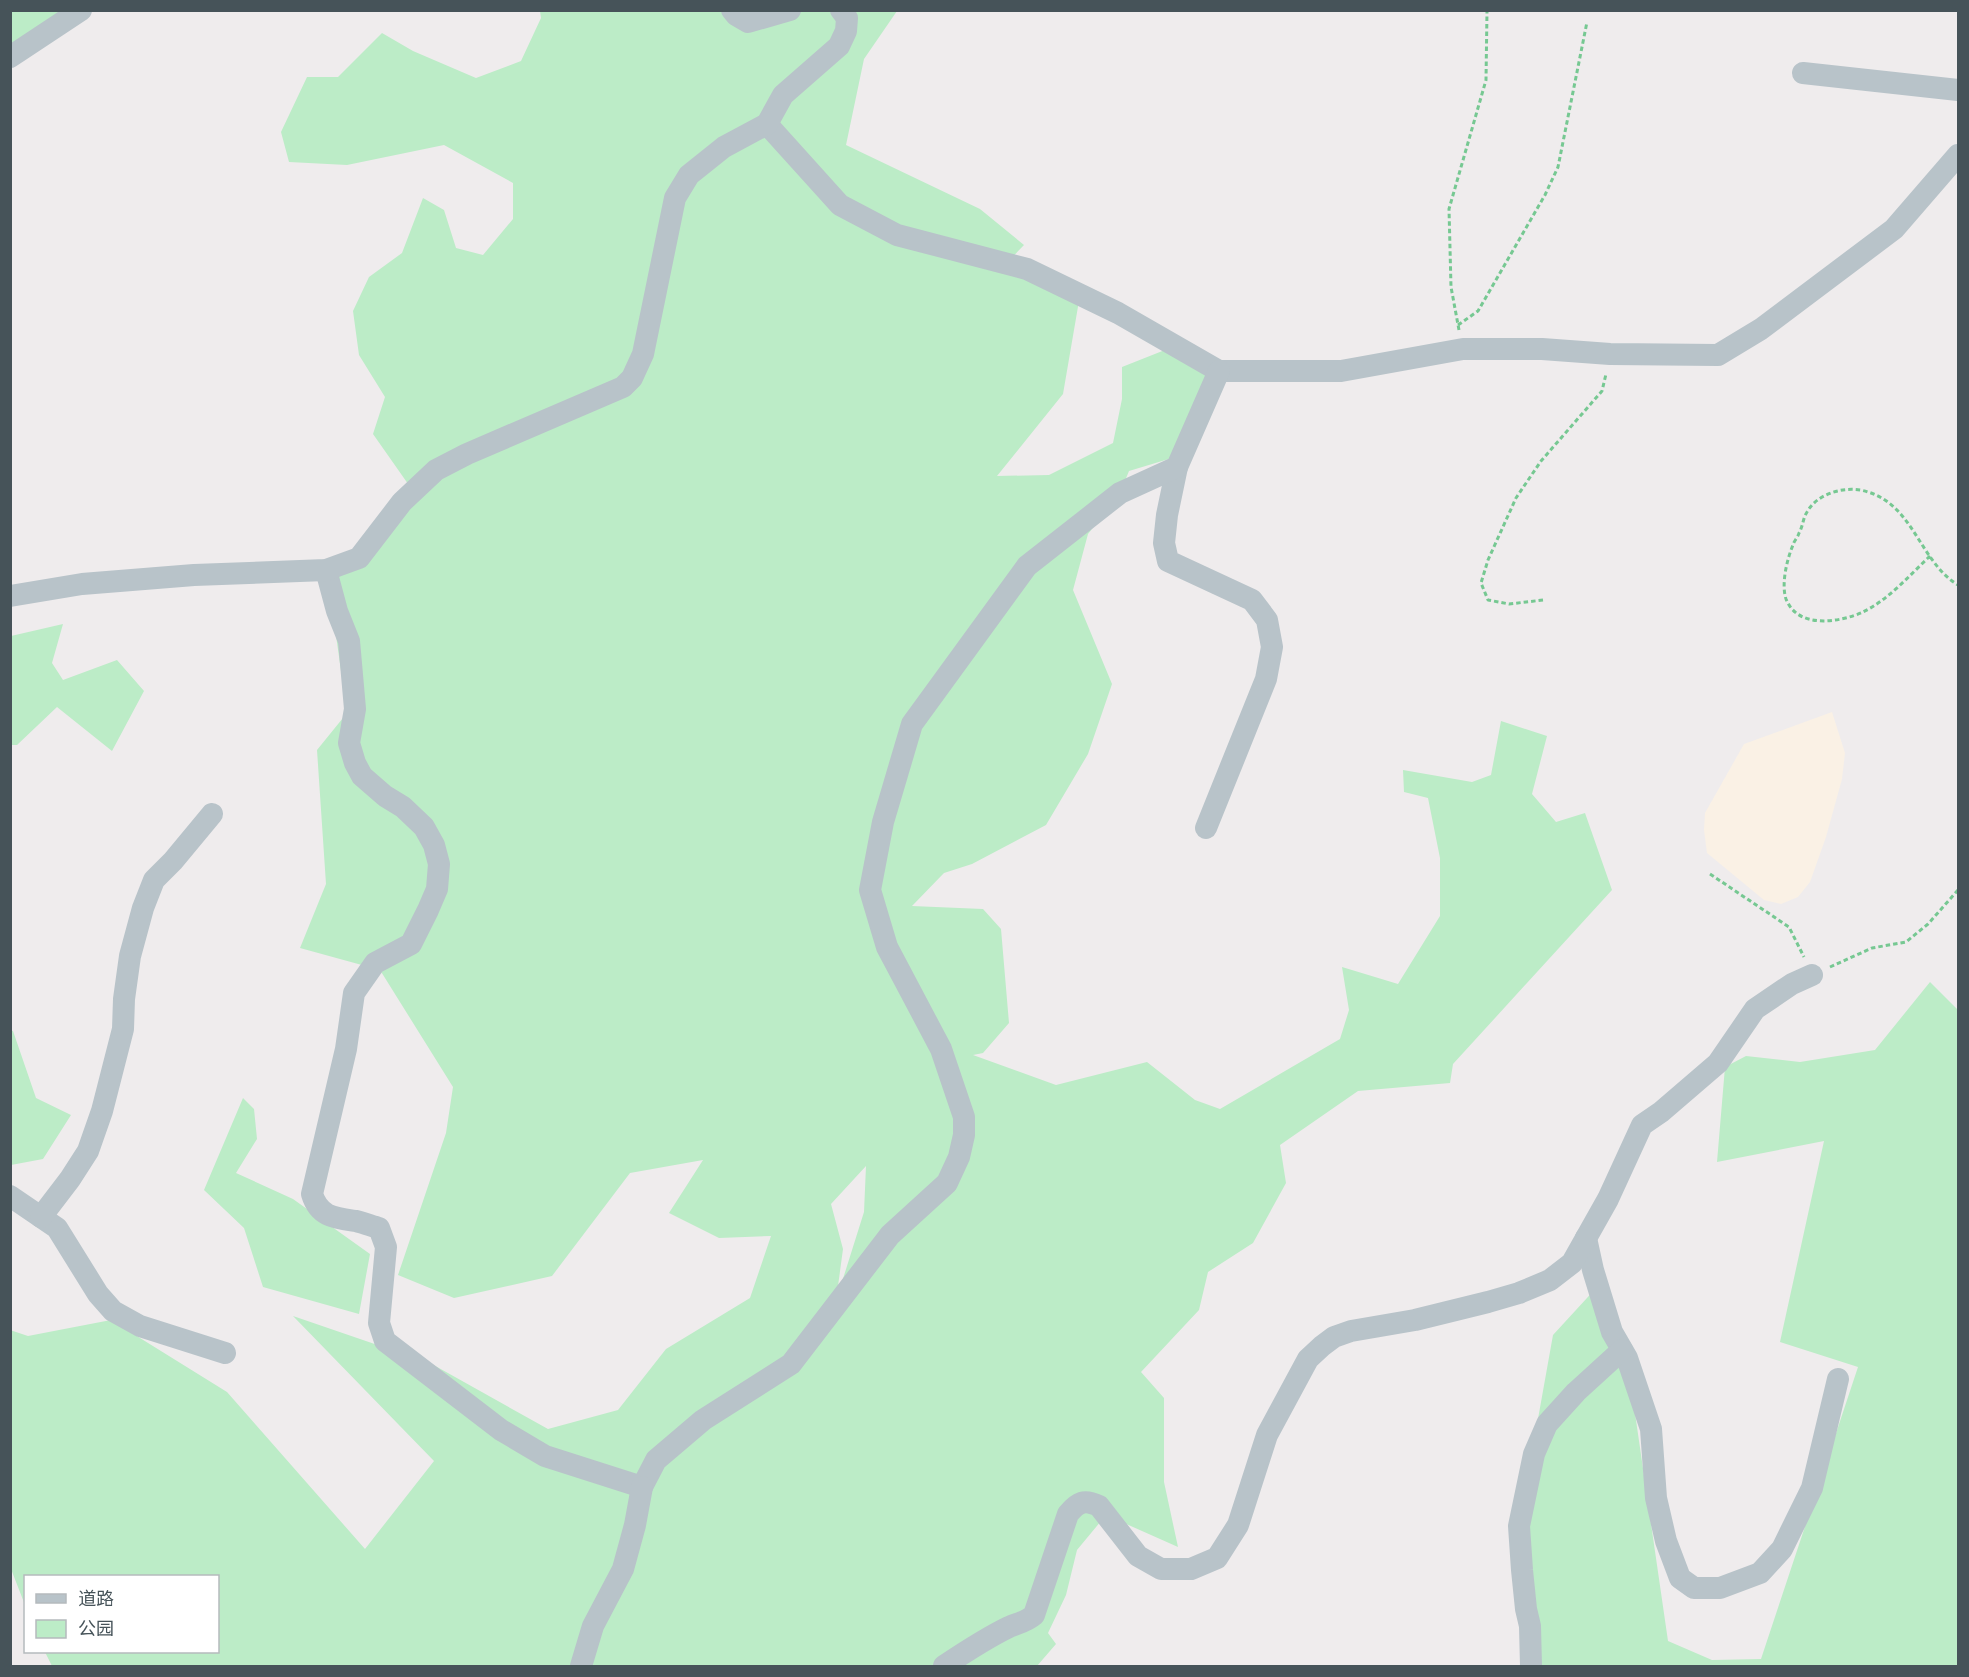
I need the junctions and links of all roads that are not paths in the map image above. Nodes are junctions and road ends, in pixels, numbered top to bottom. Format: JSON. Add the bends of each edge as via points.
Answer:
{"nodes":[{"id":1,"x":81,"y":10,"type":"edge"},
{"id":2,"x":732,"y":10,"type":"edge"},
{"id":3,"x":790,"y":10,"type":"edge"},
{"id":4,"x":841,"y":10,"type":"edge"},
{"id":5,"x":10,"y":57,"type":"edge"},
{"id":6,"x":1803,"y":74,"type":"dead end"},
{"id":7,"x":1959,"y":90,"type":"edge"},
{"id":8,"x":767,"y":124,"type":"junction"},
{"id":9,"x":1959,"y":155,"type":"edge"},
{"id":10,"x":1219,"y":372,"type":"junction"},
{"id":11,"x":1177,"y":467,"type":"junction"},
{"id":12,"x":326,"y":570,"type":"junction"},
{"id":13,"x":10,"y":596,"type":"edge"},
{"id":14,"x":212,"y":814,"type":"dead end"},
{"id":15,"x":1206,"y":828,"type":"dead end"},
{"id":16,"x":1812,"y":975,"type":"road end"},
{"id":17,"x":10,"y":1196,"type":"edge"},
{"id":18,"x":41,"y":1217,"type":"junction"},
{"id":19,"x":1586,"y":1238,"type":"junction"},
{"id":20,"x":1623,"y":1350,"type":"junction"},
{"id":21,"x":225,"y":1353,"type":"dead end"},
{"id":22,"x":1838,"y":1379,"type":"dead end"},
{"id":23,"x":642,"y":1487,"type":"junction"},
{"id":24,"x":581,"y":1666,"type":"edge"},
{"id":25,"x":944,"y":1666,"type":"edge"},
{"id":26,"x":1531,"y":1666,"type":"edge"}],
"edges":[{"from":1,"to":5,"type":"street"},
{"from":2,"to":3,"type":"street","via":[[748,22]]},
{"from":4,"to":8,"type":"street","via":[[847,18],[839,46],[783,95]]},
{"from":6,"to":7,"type":"street"},
{"from":8,"to":10,"type":"street","via":[[840,205],[897,235],[1027,269],[1118,313]]},
{"from":8,"to":12,"type":"street","via":[[706,160],[689,175],[675,198],[643,354],[632,378],[622,387],[436,470],[402,502],[359,558]]},
{"from":9,"to":10,"type":"street","via":[[1894,229],[1761,329],[1718,355],[1463,349],[1341,372]]},
{"from":10,"to":11,"type":"street"},
{"from":11,"to":15,"type":"street","via":[[1164,543],[1168,561],[1252,600],[1267,620],[1272,647],[1266,679]]},
{"from":11,"to":23,"type":"street","via":[[1120,493],[1027,566],[912,724],[882,822],[870,890],[887,947],[941,1049],[964,1117],[959,1157],[947,1183],[890,1235],[791,1364],[703,1420],[656,1460]]},
{"from":12,"to":13,"type":"street","via":[[82,584]]},
{"from":12,"to":23,"type":"street","via":[[349,641],[355,709],[348,743],[355,764],[362,776],[424,828],[439,864],[437,889],[411,944],[375,963],[354,993],[346,1049],[312,1194],[315,1204],[334,1219],[379,1228],[386,1247],[379,1323],[386,1341],[501,1431],[545,1456]]},
{"from":14,"to":18,"type":"street","via":[[154,880],[142,908],[130,956],[123,1029],[102,1111],[88,1151]]},
{"from":16,"to":19,"type":"street","via":[[1755,1009],[1718,1063],[1642,1125]]},
{"from":17,"to":18,"type":"street"},
{"from":18,"to":21,"type":"street","via":[[57,1228],[113,1311],[140,1326]]},
{"from":19,"to":20,"type":"street","via":[[1612,1332]]},
{"from":19,"to":25,"type":"street","via":[[1572,1263],[1550,1280],[1519,1293],[1415,1320],[1351,1331],[1322,1346],[1308,1359],[1267,1435],[1238,1525],[1217,1558],[1191,1569],[1161,1569],[1138,1556],[1099,1506],[1090,1501],[1080,1503],[1068,1514],[1034,1615]]},
{"from":20,"to":22,"type":"street","via":[[1651,1429],[1656,1498],[1666,1541],[1680,1578],[1694,1588],[1720,1588],[1760,1573],[1782,1549],[1812,1488]]},
{"from":20,"to":26,"type":"street","via":[[1576,1392],[1547,1425],[1534,1454],[1519,1526]]},
{"from":23,"to":24,"type":"street","via":[[623,1569],[593,1626]]}]}
